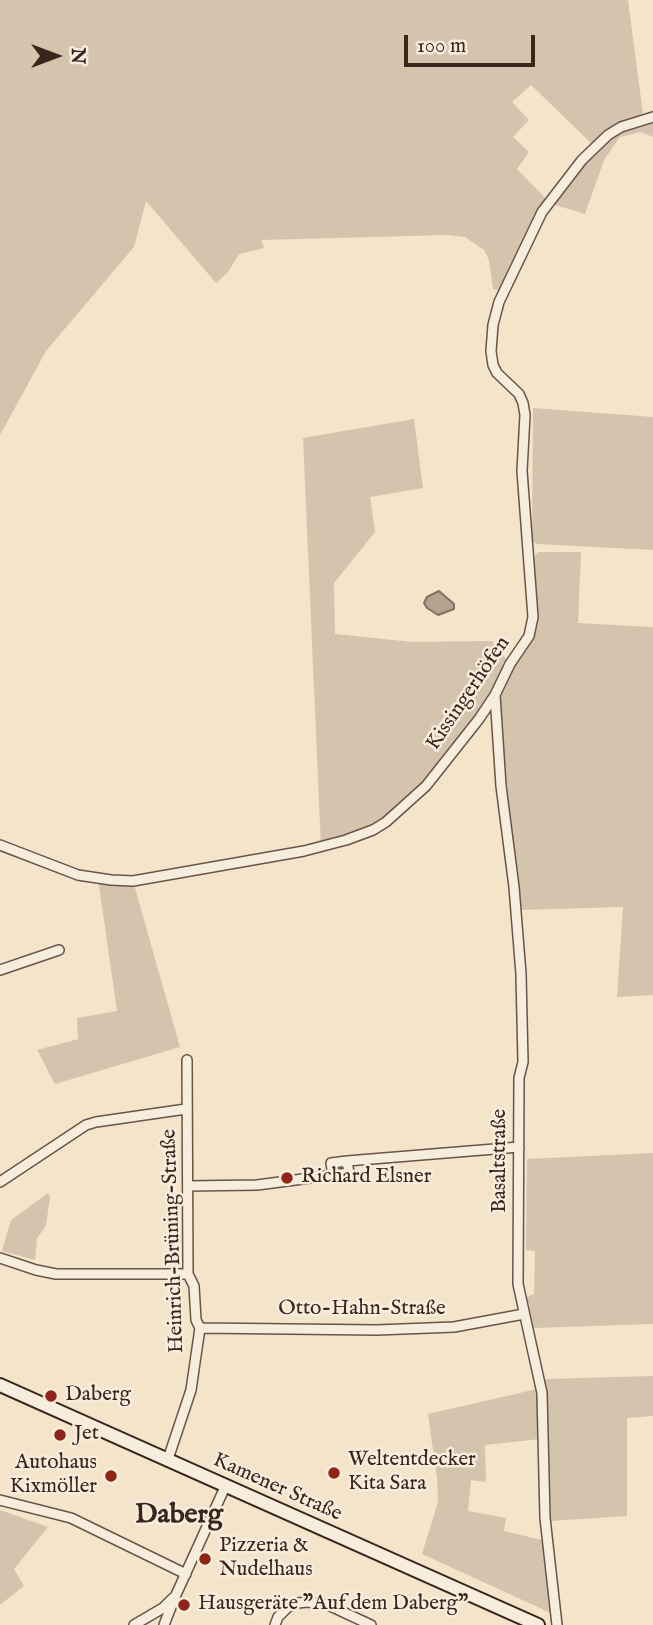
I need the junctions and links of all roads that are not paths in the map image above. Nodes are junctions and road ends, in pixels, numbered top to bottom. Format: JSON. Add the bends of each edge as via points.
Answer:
{"nodes":[{"id":1,"x":653,"y":117,"type":"edge"},
{"id":2,"x":495,"y":695,"type":"junction"},
{"id":3,"x":0,"y":845,"type":"edge"},
{"id":4,"x":59,"y":950,"type":"dead end"},
{"id":5,"x":0,"y":970,"type":"edge"},
{"id":6,"x":187,"y":1060,"type":"dead end"},
{"id":7,"x":186,"y":1109,"type":"junction"},
{"id":8,"x":519,"y":1147,"type":"junction"},
{"id":9,"x":0,"y":1182,"type":"edge"},
{"id":10,"x":188,"y":1186,"type":"junction"},
{"id":11,"x":0,"y":1258,"type":"edge"},
{"id":12,"x":188,"y":1274,"type":"junction"},
{"id":13,"x":524,"y":1314,"type":"junction"},
{"id":14,"x":200,"y":1328,"type":"junction"},
{"id":15,"x":0,"y":1385,"type":"edge"},
{"id":16,"x":168,"y":1459,"type":"junction"},
{"id":17,"x":225,"y":1487,"type":"junction"},
{"id":18,"x":0,"y":1500,"type":"edge"},
{"id":19,"x":186,"y":1574,"type":"junction"},
{"id":20,"x":174,"y":1597,"type":"junction"},
{"id":21,"x":134,"y":1625,"type":"edge"},
{"id":22,"x":164,"y":1625,"type":"edge"},
{"id":23,"x":275,"y":1625,"type":"edge"},
{"id":24,"x":371,"y":1625,"type":"edge"},
{"id":25,"x":538,"y":1625,"type":"edge"},
{"id":26,"x":557,"y":1625,"type":"edge"}],
"edges":[{"from":1,"to":2,"type":"street","name":"Kissingerhöfen","via":[[608,135],[582,160],[542,212],[499,302],[493,325],[493,365],[519,394],[525,415],[522,471],[533,617],[529,636]]},
{"from":2,"to":3,"type":"street","name":"Kissingerhöfen","via":[[416,797],[373,830],[346,840],[123,881],[78,875]]},
{"from":2,"to":8,"type":"street","name":"Basaltstraße","via":[[520,974],[523,1062]]},
{"from":4,"to":5,"type":"street"},
{"from":6,"to":7,"type":"street","name":"Heinrich-Brüning-Straße"},
{"from":7,"to":9,"type":"street","via":[[86,1125]]},
{"from":7,"to":10,"type":"street","name":"Heinrich-Brüning-Straße"},
{"from":8,"to":10,"type":"street","via":[[347,1161],[349,1172],[257,1185]]},
{"from":8,"to":13,"type":"street","name":"Basaltstraße","via":[[518,1284]]},
{"from":10,"to":12,"type":"street","name":"Heinrich-Brüning-Straße"},
{"from":11,"to":12,"type":"street","via":[[56,1274]]},
{"from":12,"to":14,"type":"street","name":"Heinrich-Brüning-Straße"},
{"from":13,"to":14,"type":"street","name":"Otto-Hahn-Straße","via":[[454,1327]]},
{"from":13,"to":26,"type":"street","name":"Basaltstraße","via":[[542,1393],[545,1518]]},
{"from":14,"to":16,"type":"street","name":"Heinrich-Brüning-Straße","via":[[191,1390]]},
{"from":15,"to":16,"type":"main road","name":"Kamener Straße"},
{"from":16,"to":17,"type":"main road","name":"Kamener Straße"},
{"from":17,"to":19,"type":"street"},
{"from":17,"to":25,"type":"main road","name":"Kamener Straße"},
{"from":18,"to":19,"type":"street","via":[[71,1518]]},
{"from":19,"to":20,"type":"street"},
{"from":20,"to":21,"type":"street"},
{"from":20,"to":22,"type":"street"},
{"from":23,"to":24,"type":"street","via":[[288,1607],[308,1602],[328,1605]]}]}
